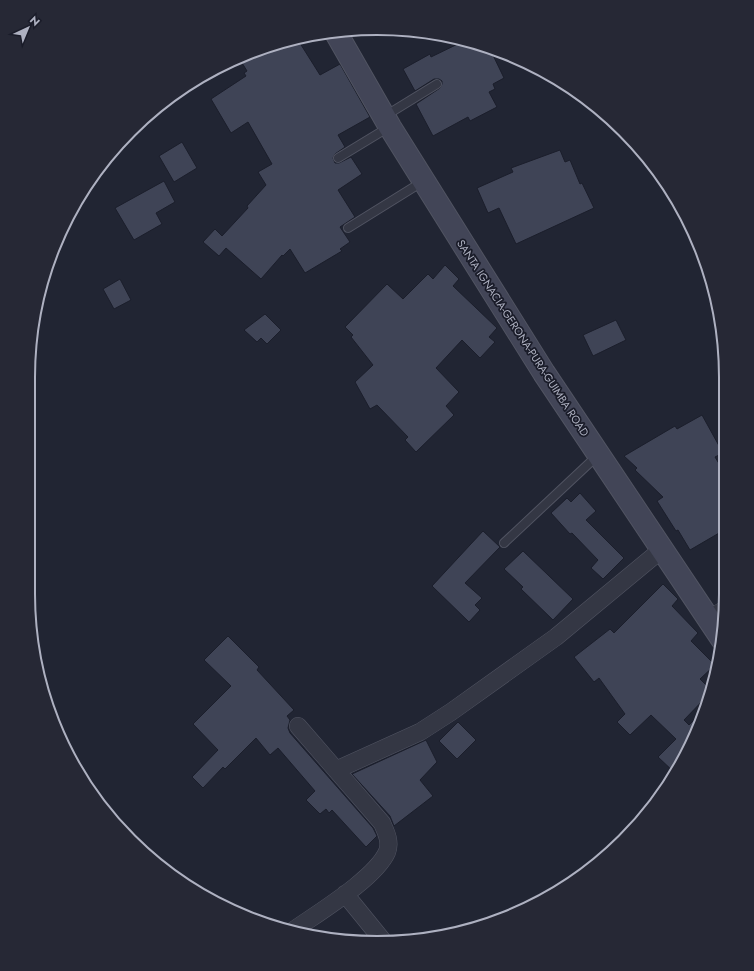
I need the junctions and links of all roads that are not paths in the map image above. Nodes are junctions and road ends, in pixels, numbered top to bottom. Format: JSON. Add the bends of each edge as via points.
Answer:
{"nodes":[{"id":1,"x":339,"y":37,"type":"edge"},
{"id":2,"x":437,"y":84,"type":"dead end"},
{"id":3,"x":387,"y":121,"type":"junction"},
{"id":4,"x":338,"y":158,"type":"dead end"},
{"id":5,"x":423,"y":181,"type":"junction"},
{"id":6,"x":348,"y":228,"type":"dead end"},
{"id":7,"x":598,"y":455,"type":"junction"},
{"id":8,"x":504,"y":543,"type":"dead end"},
{"id":9,"x":661,"y":550,"type":"junction"},
{"id":10,"x":716,"y":614,"type":"edge"},
{"id":11,"x":298,"y":726,"type":"dead end"},
{"id":12,"x":336,"y":770,"type":"junction"},
{"id":13,"x":346,"y":894,"type":"junction"},
{"id":14,"x":299,"y":926,"type":"edge"},
{"id":15,"x":379,"y":936,"type":"edge"}],
"edges":[{"from":1,"to":3,"type":"main road","name":"SANTA IGNACIA-GERONA-PURA-GUIMBA ROAD"},
{"from":2,"to":3,"type":"lane"},
{"from":3,"to":4,"type":"lane"},
{"from":3,"to":5,"type":"main road","name":"SANTA IGNACIA-GERONA-PURA-GUIMBA ROAD"},
{"from":5,"to":6,"type":"lane"},
{"from":5,"to":7,"type":"main road","name":"SANTA IGNACIA-GERONA-PURA-GUIMBA ROAD"},
{"from":7,"to":8,"type":"lane"},
{"from":7,"to":9,"type":"main road","name":"SANTA IGNACIA-GERONA-PURA-GUIMBA ROAD"},
{"from":9,"to":10,"type":"main road","name":"SANTA IGNACIA-GERONA-PURA-GUIMBA ROAD"},
{"from":9,"to":12,"type":"street","via":[[556,637],[451,712],[420,732]]},
{"from":11,"to":12,"type":"street"},
{"from":12,"to":13,"type":"street","via":[[382,823],[388,836],[388,851],[382,860]]},
{"from":13,"to":14,"type":"street"},
{"from":13,"to":15,"type":"street"}]}
